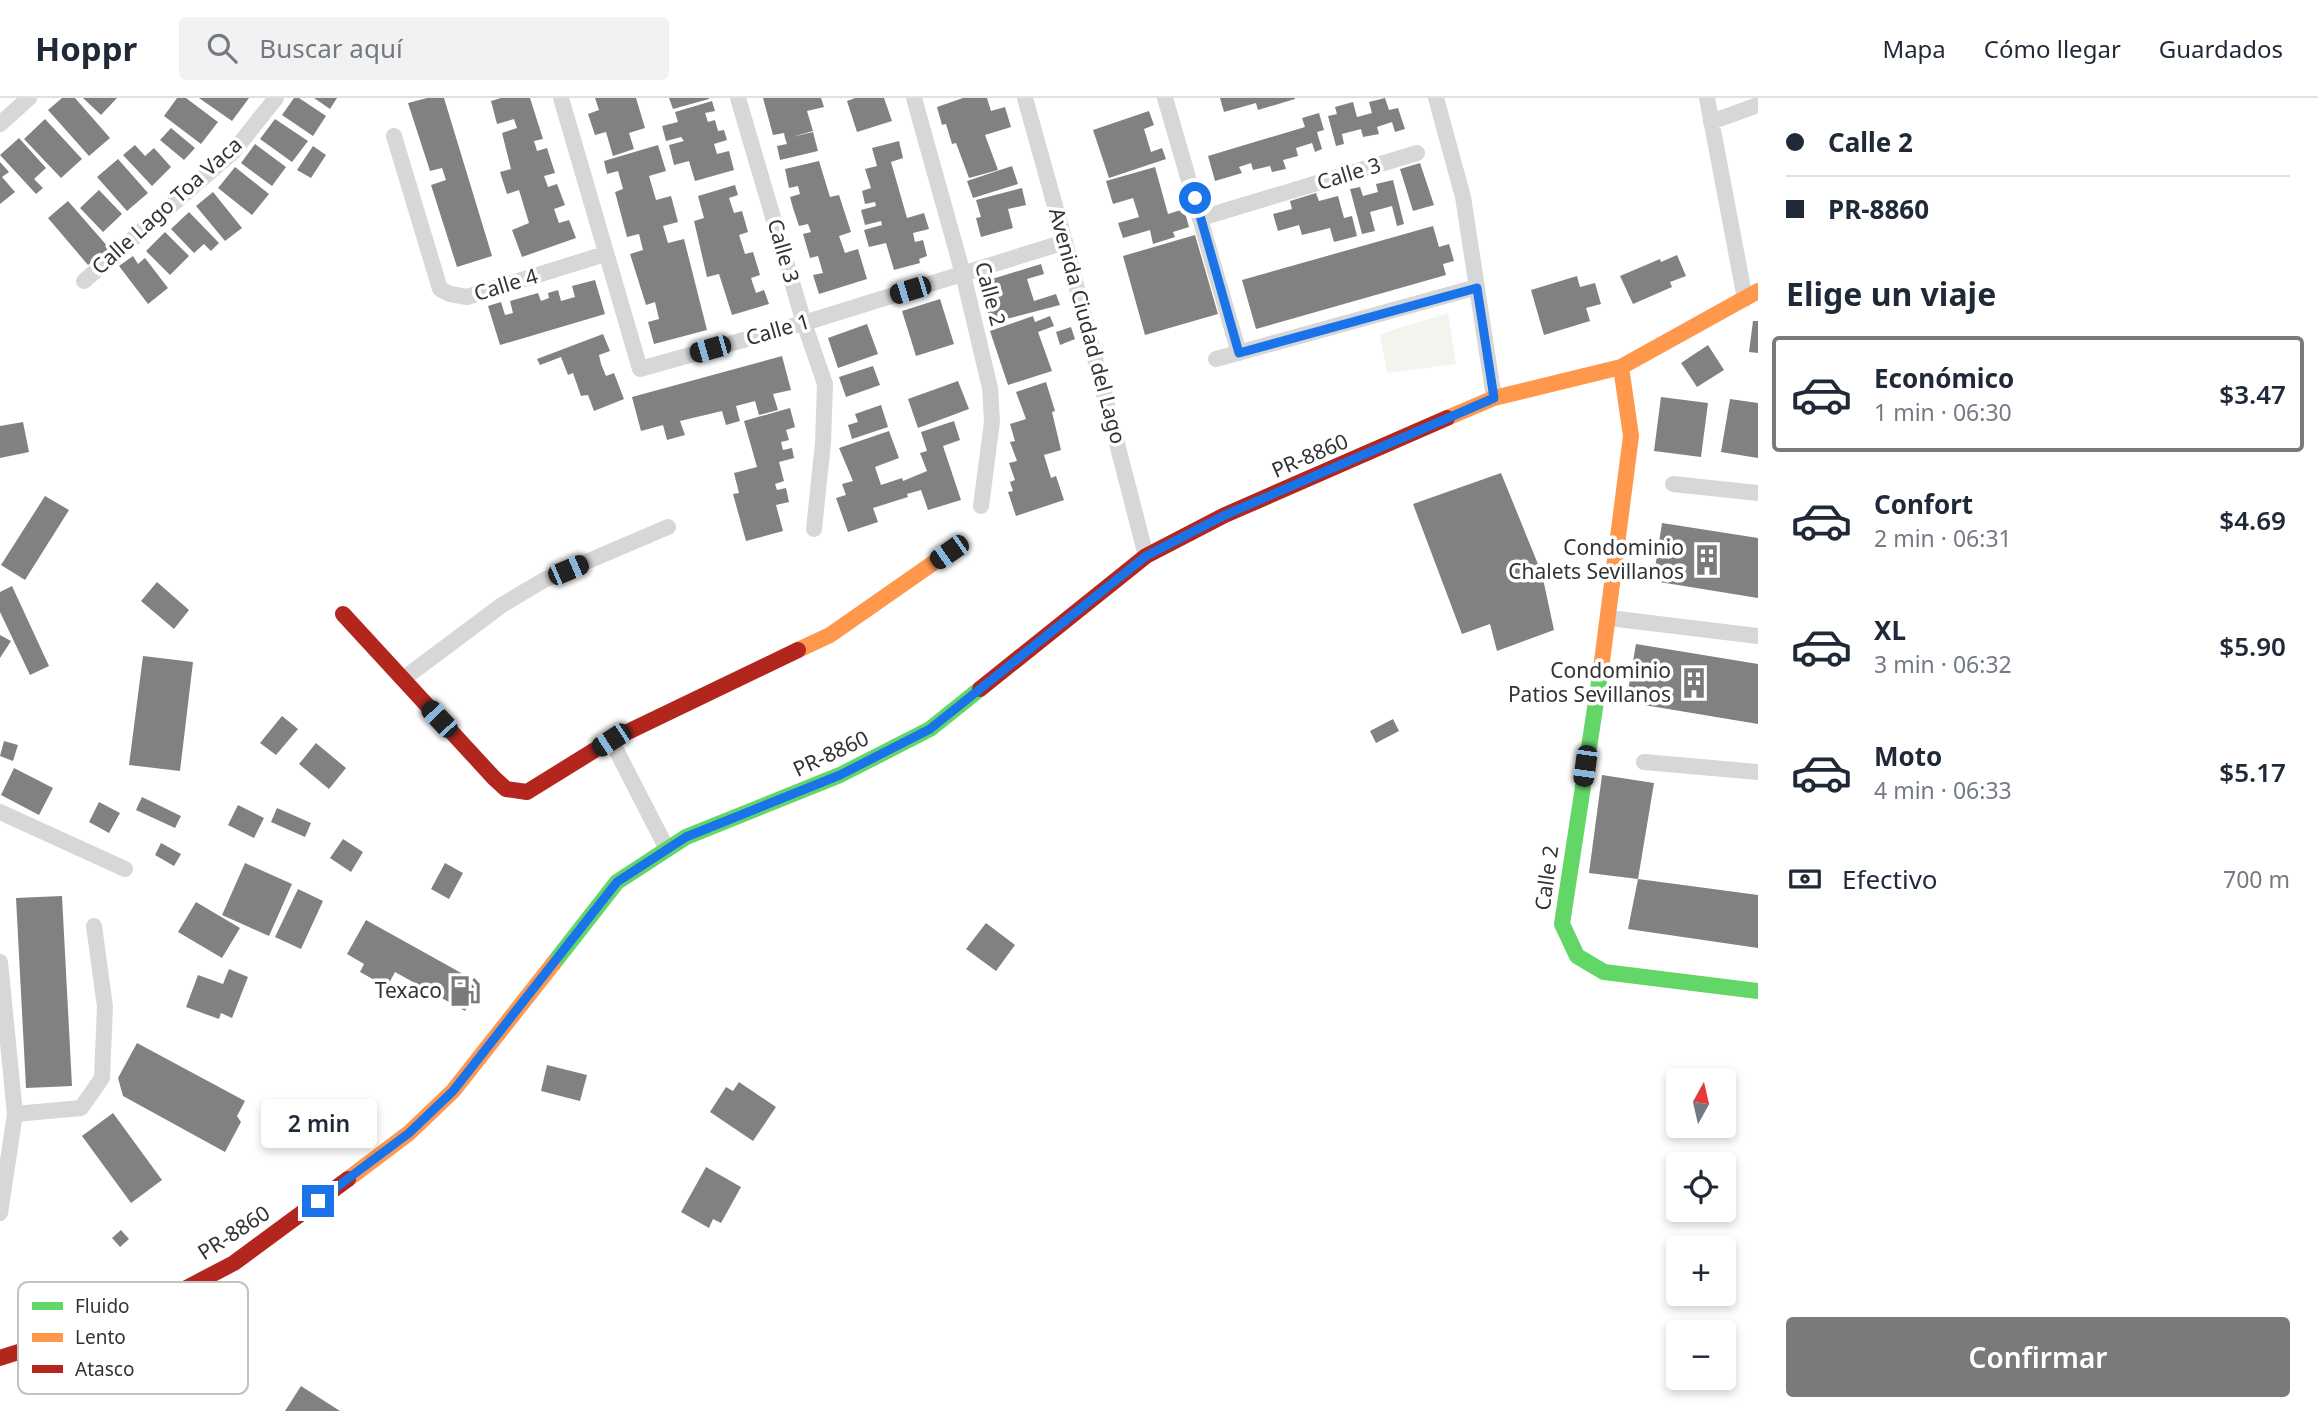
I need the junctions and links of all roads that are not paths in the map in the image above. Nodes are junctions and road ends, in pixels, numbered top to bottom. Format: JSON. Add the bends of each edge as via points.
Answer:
{"nodes":[{"id":1,"x":29,"y":98,"type":"edge"},
{"id":2,"x":276,"y":98,"type":"edge"},
{"id":3,"x":561,"y":98,"type":"edge"},
{"id":4,"x":738,"y":98,"type":"edge"},
{"id":5,"x":915,"y":98,"type":"edge"},
{"id":6,"x":1025,"y":98,"type":"edge"},
{"id":7,"x":1165,"y":98,"type":"edge"},
{"id":8,"x":1436,"y":98,"type":"edge"},
{"id":9,"x":1707,"y":98,"type":"edge"},
{"id":10,"x":1758,"y":104,"type":"edge"},
{"id":11,"x":1711,"y":121,"type":"junction"},
{"id":12,"x":0,"y":124,"type":"edge"},
{"id":13,"x":394,"y":136,"type":"dead end"},
{"id":14,"x":1417,"y":153,"type":"dead end"},
{"id":15,"x":1201,"y":218,"type":"junction"},
{"id":16,"x":1065,"y":242,"type":"junction"},
{"id":17,"x":605,"y":254,"type":"junction"},
{"id":18,"x":963,"y":274,"type":"junction"},
{"id":19,"x":84,"y":281,"type":"dead end"},
{"id":20,"x":1477,"y":288,"type":"junction"},
{"id":21,"x":1751,"y":295,"type":"edge"},
{"id":22,"x":804,"y":323,"type":"junction"},
{"id":23,"x":1239,"y":353,"type":"junction"},
{"id":24,"x":1216,"y":359,"type":"dead end"},
{"id":25,"x":1621,"y":367,"type":"junction"},
{"id":26,"x":1494,"y":398,"type":"junction"},
{"id":27,"x":1673,"y":484,"type":"dead end"},
{"id":28,"x":1758,"y":493,"type":"edge"},
{"id":29,"x":981,"y":506,"type":"dead end"},
{"id":30,"x":668,"y":527,"type":"dead end"},
{"id":31,"x":814,"y":528,"type":"dead end"},
{"id":32,"x":949,"y":552,"type":"dead end"},
{"id":33,"x":1146,"y":556,"type":"junction"},
{"id":34,"x":343,"y":614,"type":"dead end"},
{"id":35,"x":1609,"y":618,"type":"junction"},
{"id":36,"x":1758,"y":636,"type":"edge"},
{"id":37,"x":403,"y":680,"type":"junction"},
{"id":38,"x":611,"y":740,"type":"junction"},
{"id":39,"x":1644,"y":762,"type":"dead end"},
{"id":40,"x":1758,"y":772,"type":"edge"},
{"id":41,"x":0,"y":811,"type":"edge"},
{"id":42,"x":667,"y":849,"type":"junction"},
{"id":43,"x":125,"y":869,"type":"dead end"},
{"id":44,"x":94,"y":926,"type":"dead end"},
{"id":45,"x":0,"y":962,"type":"edge"},
{"id":46,"x":1758,"y":992,"type":"edge"},
{"id":47,"x":15,"y":1114,"type":"junction"},
{"id":48,"x":0,"y":1213,"type":"edge"},
{"id":49,"x":198,"y":1282,"type":"edge"},
{"id":50,"x":18,"y":1352,"type":"edge"},
{"id":51,"x":0,"y":1358,"type":"edge"}],
"edges":[{"from":1,"to":12,"type":"street"},
{"from":2,"to":19,"type":"street","name":"Calle Lago Toa Vaca","via":[[233,152]]},
{"from":3,"to":17,"type":"street","name":"Calle 1"},
{"from":4,"to":22,"type":"street","name":"Calle 3"},
{"from":5,"to":18,"type":"street","name":"Calle 2"},
{"from":6,"to":16,"type":"street","name":"Avenida Ciudad del Lago"},
{"from":7,"to":15,"type":"street"},
{"from":8,"to":20,"type":"street","via":[[1463,197]]},
{"from":9,"to":11,"type":"street"},
{"from":10,"to":11,"type":"street"},
{"from":11,"to":21,"type":"street"},
{"from":13,"to":17,"type":"street","name":"Calle 4","via":[[440,289],[467,298]]},
{"from":14,"to":15,"type":"street","name":"Calle 3"},
{"from":15,"to":23,"type":"street"},
{"from":16,"to":18,"type":"street","name":"Calle 1"},
{"from":16,"to":33,"type":"street","name":"Avenida Ciudad del Lago"},
{"from":17,"to":22,"type":"street","name":"Calle 1","via":[[640,369]]},
{"from":18,"to":22,"type":"street","name":"Calle 1"},
{"from":18,"to":29,"type":"street","name":"Calle 2","via":[[990,388],[992,422]]},
{"from":20,"to":23,"type":"street"},
{"from":20,"to":26,"type":"street"},
{"from":21,"to":25,"type":"street","name":"PR-8860","number":"PR-8860"},
{"from":22,"to":31,"type":"street","name":"Calle 3","via":[[825,384]]},
{"from":23,"to":24,"type":"street"},
{"from":25,"to":26,"type":"street","name":"PR-8860","number":"PR-8860"},
{"from":25,"to":35,"type":"street","name":"Calle 2","via":[[1631,436]]},
{"from":26,"to":33,"type":"street","name":"PR-8860","number":"PR-8860","via":[[1225,515]]},
{"from":27,"to":28,"type":"street"},
{"from":30,"to":37,"type":"street","via":[[544,580],[502,605]]},
{"from":32,"to":38,"type":"street","via":[[830,635]]},
{"from":33,"to":42,"type":"street","name":"PR-8860","number":"PR-8860","via":[[930,729],[840,775],[686,837]]},
{"from":34,"to":37,"type":"street"},
{"from":35,"to":36,"type":"street"},
{"from":35,"to":46,"type":"street","name":"Calle 2","via":[[1562,924],[1577,956],[1604,972]]},
{"from":37,"to":38,"type":"street","via":[[506,789],[527,792]]},
{"from":38,"to":42,"type":"street"},
{"from":39,"to":40,"type":"street"},
{"from":41,"to":43,"type":"street"},
{"from":42,"to":49,"type":"street","name":"PR-8860","number":"PR-8860","via":[[617,882],[453,1091],[409,1133],[234,1263]]},
{"from":44,"to":47,"type":"street","via":[[105,1007],[102,1078],[81,1108]]},
{"from":45,"to":47,"type":"street"},
{"from":47,"to":48,"type":"street"},
{"from":50,"to":51,"type":"street","name":"PR-8860","number":"PR-8860"}]}
